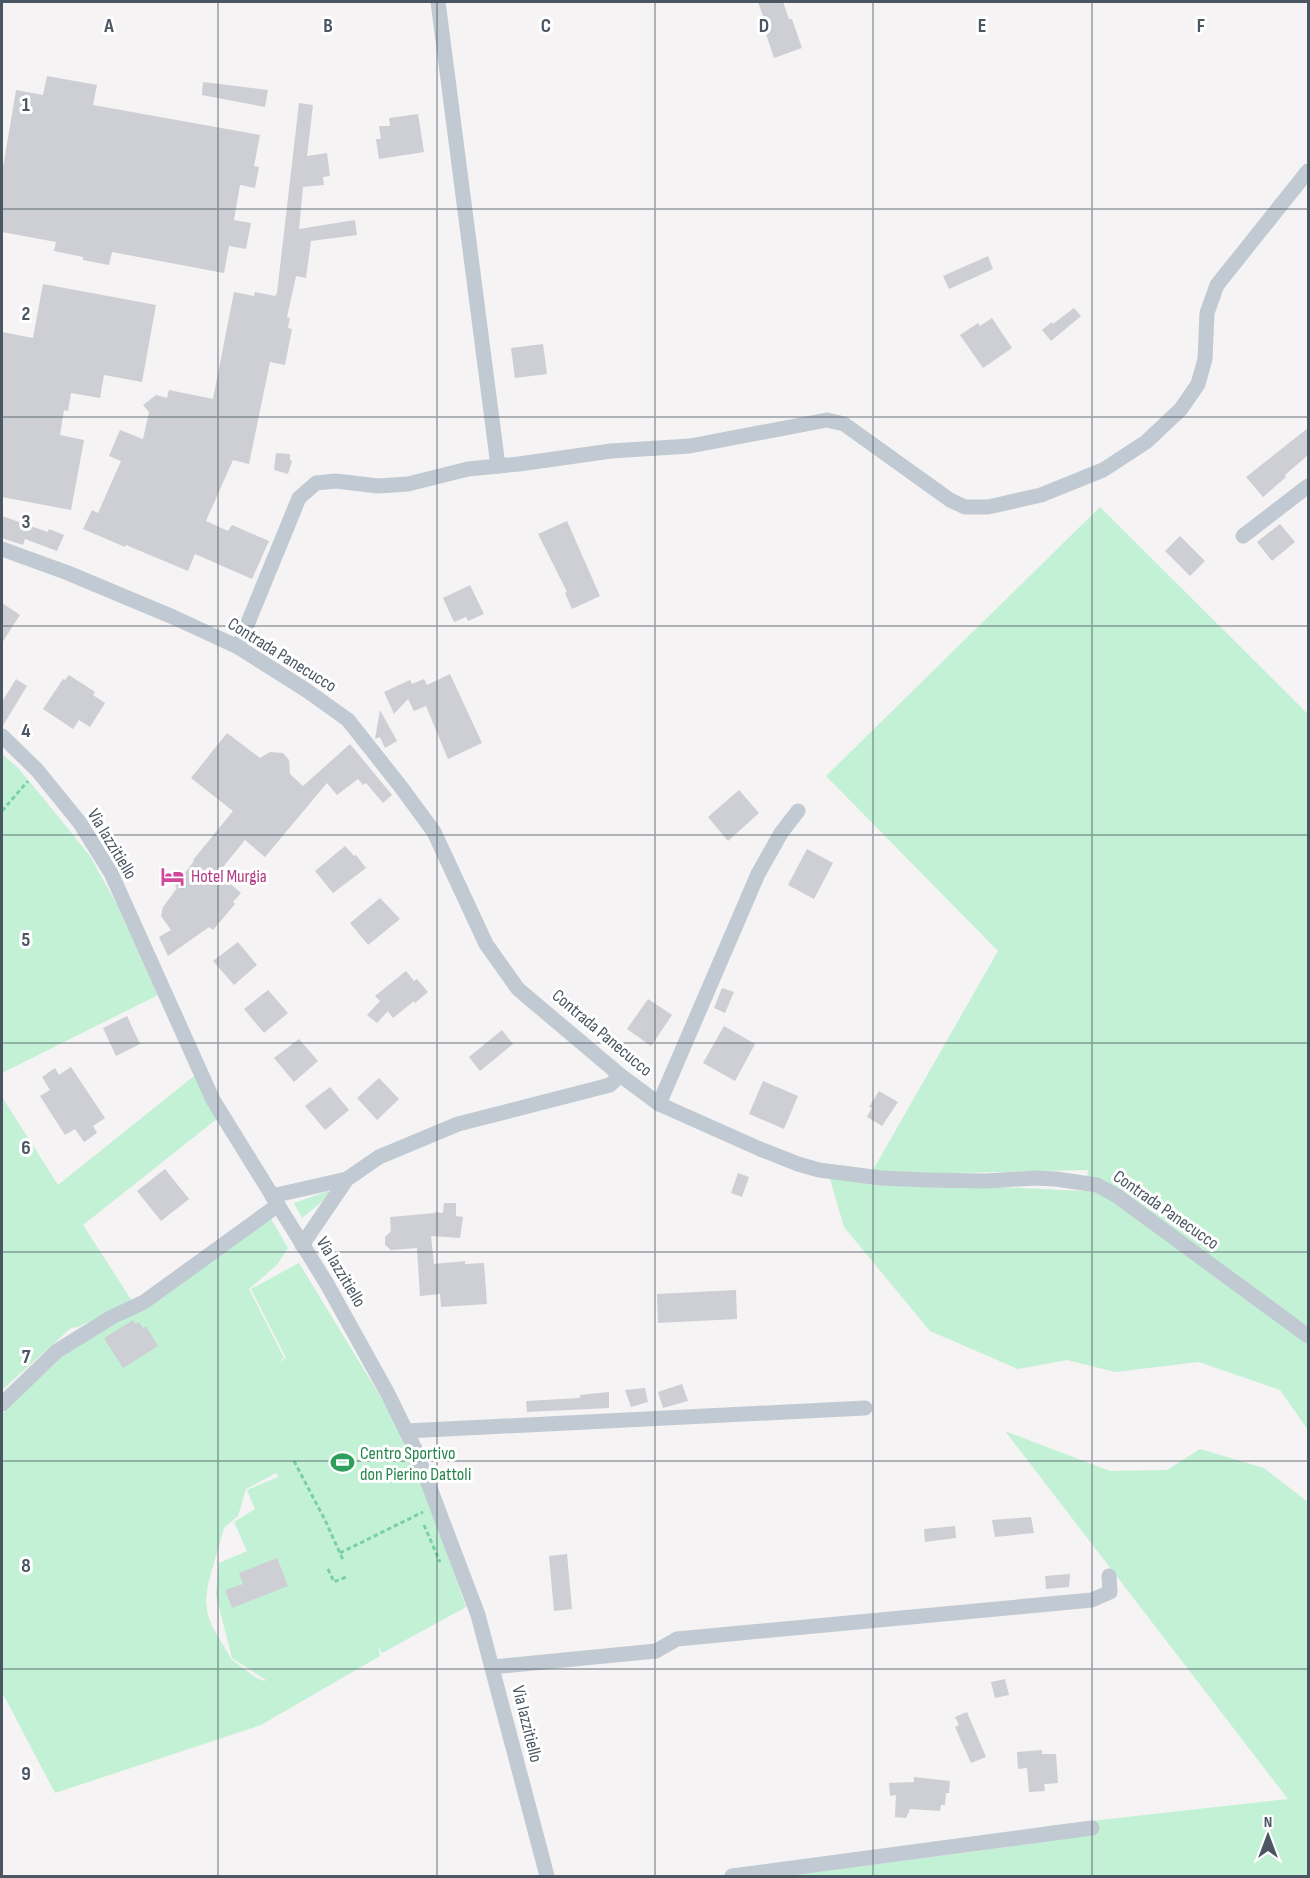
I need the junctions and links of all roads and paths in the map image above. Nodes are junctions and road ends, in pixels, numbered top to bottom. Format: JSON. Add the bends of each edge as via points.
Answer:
{"nodes":[{"id":1,"x":438,"y":2,"type":"edge"},
{"id":2,"x":1308,"y":171,"type":"edge"},
{"id":3,"x":498,"y":466,"type":"junction"},
{"id":4,"x":1308,"y":486,"type":"edge"},
{"id":5,"x":1243,"y":536,"type":"dead end"},
{"id":6,"x":2,"y":549,"type":"edge"},
{"id":7,"x":238,"y":647,"type":"junction"},
{"id":8,"x":2,"y":736,"type":"edge"},
{"id":9,"x":37,"y":770,"type":"junction"},
{"id":10,"x":2,"y":811,"type":"edge"},
{"id":11,"x":798,"y":811,"type":"dead end"},
{"id":12,"x":620,"y":1075,"type":"junction"},
{"id":13,"x":659,"y":1104,"type":"junction"},
{"id":14,"x":347,"y":1179,"type":"junction"},
{"id":15,"x":275,"y":1200,"type":"junction"},
{"id":16,"x":302,"y":1245,"type":"junction"},
{"id":17,"x":1308,"y":1336,"type":"edge"},
{"id":18,"x":2,"y":1404,"type":"edge"},
{"id":19,"x":865,"y":1408,"type":"dead end"},
{"id":20,"x":406,"y":1431,"type":"junction"},
{"id":21,"x":294,"y":1461,"type":"dead end"},
{"id":22,"x":424,"y":1511,"type":"dead end"},
{"id":23,"x":424,"y":1525,"type":"dead end"},
{"id":24,"x":339,"y":1553,"type":"junction"},
{"id":25,"x":344,"y":1562,"type":"dead end"},
{"id":26,"x":442,"y":1567,"type":"dead end"},
{"id":27,"x":328,"y":1569,"type":"dead end"},
{"id":28,"x":348,"y":1576,"type":"dead end"},
{"id":29,"x":1109,"y":1576,"type":"dead end"},
{"id":30,"x":493,"y":1667,"type":"junction"},
{"id":31,"x":1092,"y":1828,"type":"dead end"},
{"id":32,"x":547,"y":1876,"type":"edge"},
{"id":33,"x":732,"y":1876,"type":"edge"}],
"edges":[{"from":1,"to":3,"type":"street"},
{"from":2,"to":3,"type":"street","via":[[1216,285],[1207,313],[1205,359],[1198,384],[1181,409],[1146,442],[1103,470],[1041,495],[988,507],[965,507],[844,424],[827,420],[690,446],[611,451]]},
{"from":3,"to":7,"type":"street","via":[[408,484],[316,483],[299,498]]},
{"from":4,"to":5,"type":"street"},
{"from":6,"to":7,"type":"street","name":"Contrada Panecucco","via":[[68,573]]},
{"from":7,"to":12,"type":"street","name":"Contrada Panecucco","via":[[348,720],[434,832],[486,944],[518,989]]},
{"from":8,"to":9,"type":"street","name":"Via Iazzitiello"},
{"from":9,"to":10,"type":"path"},
{"from":9,"to":15,"type":"street","name":"Via Iazzitiello","via":[[80,824],[111,873],[213,1100]]},
{"from":11,"to":13,"type":"street","via":[[758,874]]},
{"from":12,"to":13,"type":"street","name":"Contrada Panecucco"},
{"from":12,"to":14,"type":"street","via":[[610,1085],[458,1124],[378,1157]]},
{"from":13,"to":17,"type":"street","name":"Contrada Panecucco","via":[[760,1149],[819,1170],[881,1178],[1035,1178],[1097,1185]]},
{"from":14,"to":15,"type":"street"},
{"from":14,"to":16,"type":"street"},
{"from":15,"to":16,"type":"street","name":"Via Iazzitiello"},
{"from":15,"to":18,"type":"street","via":[[144,1302],[57,1351]]},
{"from":16,"to":20,"type":"street","name":"Via Iazzitiello"},
{"from":19,"to":20,"type":"street"},
{"from":20,"to":30,"type":"street","name":"Via Iazzitiello","via":[[456,1555]]},
{"from":21,"to":24,"type":"path"},
{"from":22,"to":24,"type":"path"},
{"from":23,"to":26,"type":"path"},
{"from":24,"to":25,"type":"path"},
{"from":27,"to":28,"type":"path","via":[[334,1582]]},
{"from":29,"to":30,"type":"street","via":[[1110,1592],[1092,1600],[676,1639],[656,1651]]},
{"from":30,"to":32,"type":"street","name":"Via Iazzitiello"},
{"from":31,"to":33,"type":"street"}]}
